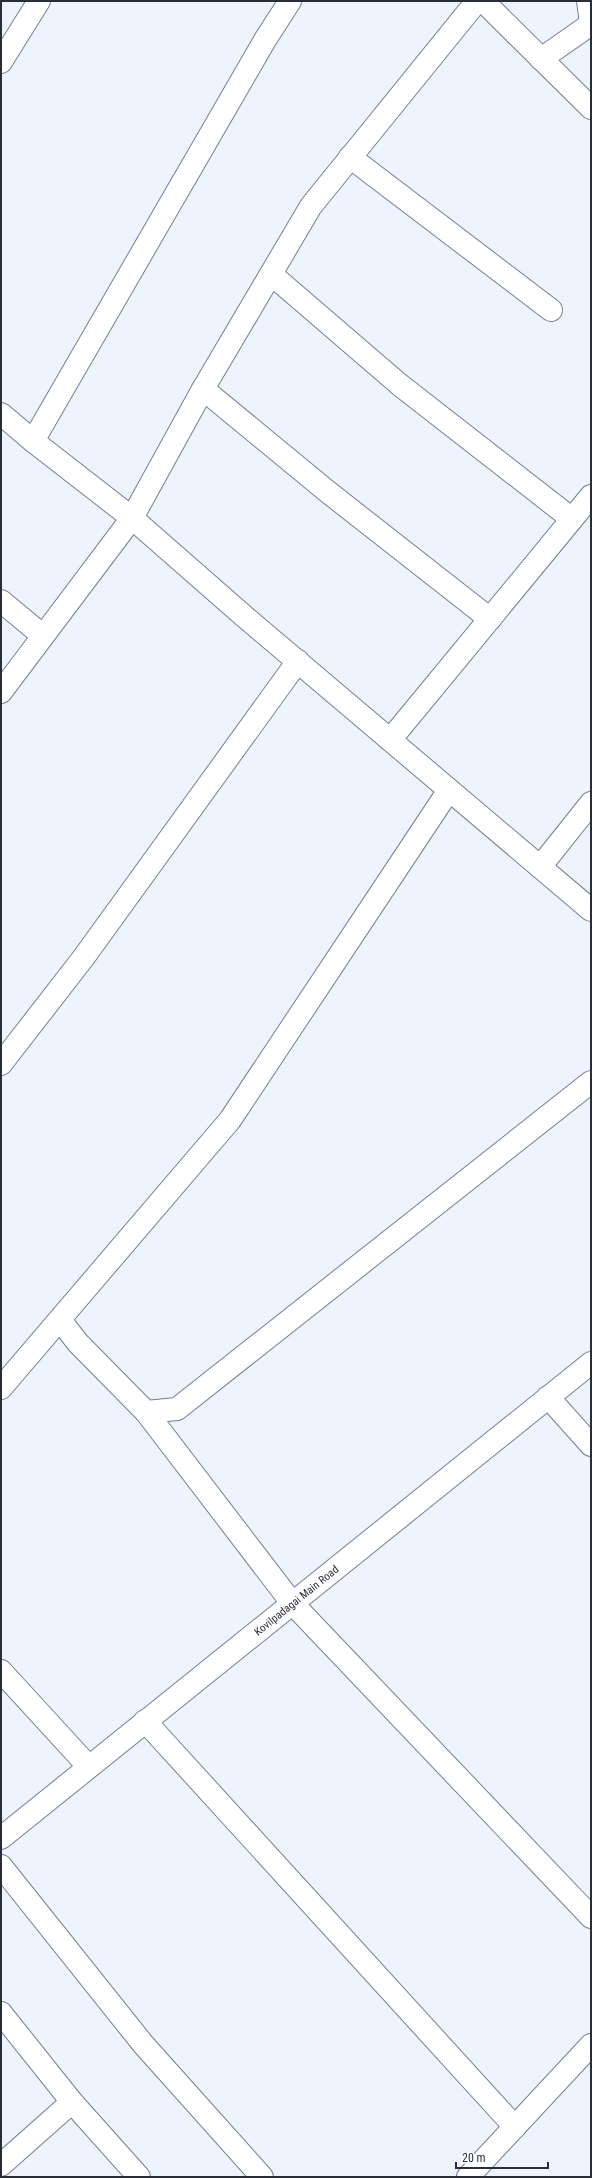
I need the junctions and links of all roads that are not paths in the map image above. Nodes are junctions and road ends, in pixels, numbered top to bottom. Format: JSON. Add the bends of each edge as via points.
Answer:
{"nodes":[{"id":1,"x":39,"y":1,"type":"edge"},
{"id":2,"x":290,"y":1,"type":"edge"},
{"id":3,"x":477,"y":1,"type":"edge"},
{"id":4,"x":483,"y":1,"type":"edge"},
{"id":5,"x":588,"y":1,"type":"edge"},
{"id":6,"x":591,"y":24,"type":"edge"},
{"id":7,"x":541,"y":59,"type":"junction"},
{"id":8,"x":1,"y":62,"type":"edge"},
{"id":9,"x":591,"y":108,"type":"edge"},
{"id":10,"x":350,"y":157,"type":"junction"},
{"id":11,"x":271,"y":274,"type":"junction"},
{"id":12,"x":551,"y":310,"type":"dead end"},
{"id":13,"x":203,"y":389,"type":"junction"},
{"id":14,"x":1,"y":414,"type":"edge"},
{"id":15,"x":33,"y":441,"type":"junction"},
{"id":16,"x":591,"y":496,"type":"edge"},
{"id":17,"x":132,"y":518,"type":"junction"},
{"id":18,"x":572,"y":519,"type":"junction"},
{"id":19,"x":1,"y":601,"type":"edge"},
{"id":20,"x":490,"y":619,"type":"junction"},
{"id":21,"x":42,"y":635,"type":"junction"},
{"id":22,"x":298,"y":661,"type":"junction"},
{"id":23,"x":1,"y":692,"type":"edge"},
{"id":24,"x":390,"y":740,"type":"junction"},
{"id":25,"x":449,"y":790,"type":"junction"},
{"id":26,"x":591,"y":803,"type":"edge"},
{"id":27,"x":540,"y":867,"type":"junction"},
{"id":28,"x":591,"y":910,"type":"edge"},
{"id":29,"x":1,"y":1064,"type":"edge"},
{"id":30,"x":591,"y":1082,"type":"edge"},
{"id":31,"x":60,"y":1320,"type":"junction"},
{"id":32,"x":591,"y":1363,"type":"edge"},
{"id":33,"x":1,"y":1388,"type":"edge"},
{"id":34,"x":548,"y":1397,"type":"junction"},
{"id":35,"x":146,"y":1412,"type":"junction"},
{"id":36,"x":591,"y":1445,"type":"edge"},
{"id":37,"x":292,"y":1603,"type":"junction"},
{"id":38,"x":1,"y":1671,"type":"edge"},
{"id":39,"x":145,"y":1721,"type":"junction"},
{"id":40,"x":89,"y":1767,"type":"junction"},
{"id":41,"x":1,"y":1838,"type":"edge"},
{"id":42,"x":1,"y":1866,"type":"edge"},
{"id":43,"x":591,"y":1917,"type":"edge"},
{"id":44,"x":1,"y":2013,"type":"edge"},
{"id":45,"x":591,"y":2045,"type":"edge"},
{"id":46,"x":72,"y":2102,"type":"junction"},
{"id":47,"x":515,"y":2127,"type":"junction"},
{"id":48,"x":1,"y":2165,"type":"edge"},
{"id":49,"x":139,"y":2177,"type":"edge"},
{"id":50,"x":262,"y":2177,"type":"edge"},
{"id":51,"x":468,"y":2177,"type":"edge"}],
"edges":[{"from":1,"to":8,"type":"street"},
{"from":2,"to":15,"type":"street"},
{"from":3,"to":10,"type":"street"},
{"from":4,"to":7,"type":"street"},
{"from":5,"to":6,"type":"street"},
{"from":6,"to":7,"type":"street"},
{"from":7,"to":9,"type":"street"},
{"from":10,"to":11,"type":"street","via":[[311,206]]},
{"from":10,"to":12,"type":"street"},
{"from":11,"to":13,"type":"street"},
{"from":11,"to":18,"type":"street","via":[[400,385]]},
{"from":13,"to":17,"type":"street"},
{"from":13,"to":20,"type":"street","via":[[328,492]]},
{"from":14,"to":15,"type":"street"},
{"from":15,"to":17,"type":"street"},
{"from":16,"to":18,"type":"street"},
{"from":17,"to":21,"type":"street"},
{"from":17,"to":22,"type":"street"},
{"from":18,"to":20,"type":"street"},
{"from":19,"to":21,"type":"street"},
{"from":20,"to":24,"type":"street"},
{"from":21,"to":23,"type":"street"},
{"from":22,"to":24,"type":"street"},
{"from":22,"to":29,"type":"street","via":[[84,957]]},
{"from":24,"to":25,"type":"street"},
{"from":25,"to":27,"type":"street"},
{"from":25,"to":31,"type":"street","via":[[230,1120]]},
{"from":26,"to":27,"type":"street"},
{"from":27,"to":28,"type":"street"},
{"from":30,"to":35,"type":"street","via":[[177,1409]]},
{"from":31,"to":33,"type":"street"},
{"from":31,"to":35,"type":"street","via":[[78,1343]]},
{"from":32,"to":34,"type":"street","name":"Kovilpadagai Main Road"},
{"from":34,"to":36,"type":"street"},
{"from":34,"to":37,"type":"street","name":"Kovilpadagai Main Road"},
{"from":35,"to":37,"type":"street"},
{"from":37,"to":39,"type":"street","name":"Kovilpadagai Main Road"},
{"from":37,"to":43,"type":"street"},
{"from":38,"to":40,"type":"street"},
{"from":39,"to":40,"type":"street","name":"Kovilpadagai Main Road"},
{"from":39,"to":47,"type":"street"},
{"from":40,"to":41,"type":"street","name":"Kovilpadagai Main Road"},
{"from":42,"to":50,"type":"street","via":[[143,2044]]},
{"from":44,"to":46,"type":"street"},
{"from":45,"to":47,"type":"street"},
{"from":46,"to":48,"type":"street"},
{"from":46,"to":49,"type":"street"},
{"from":47,"to":51,"type":"street"}]}
